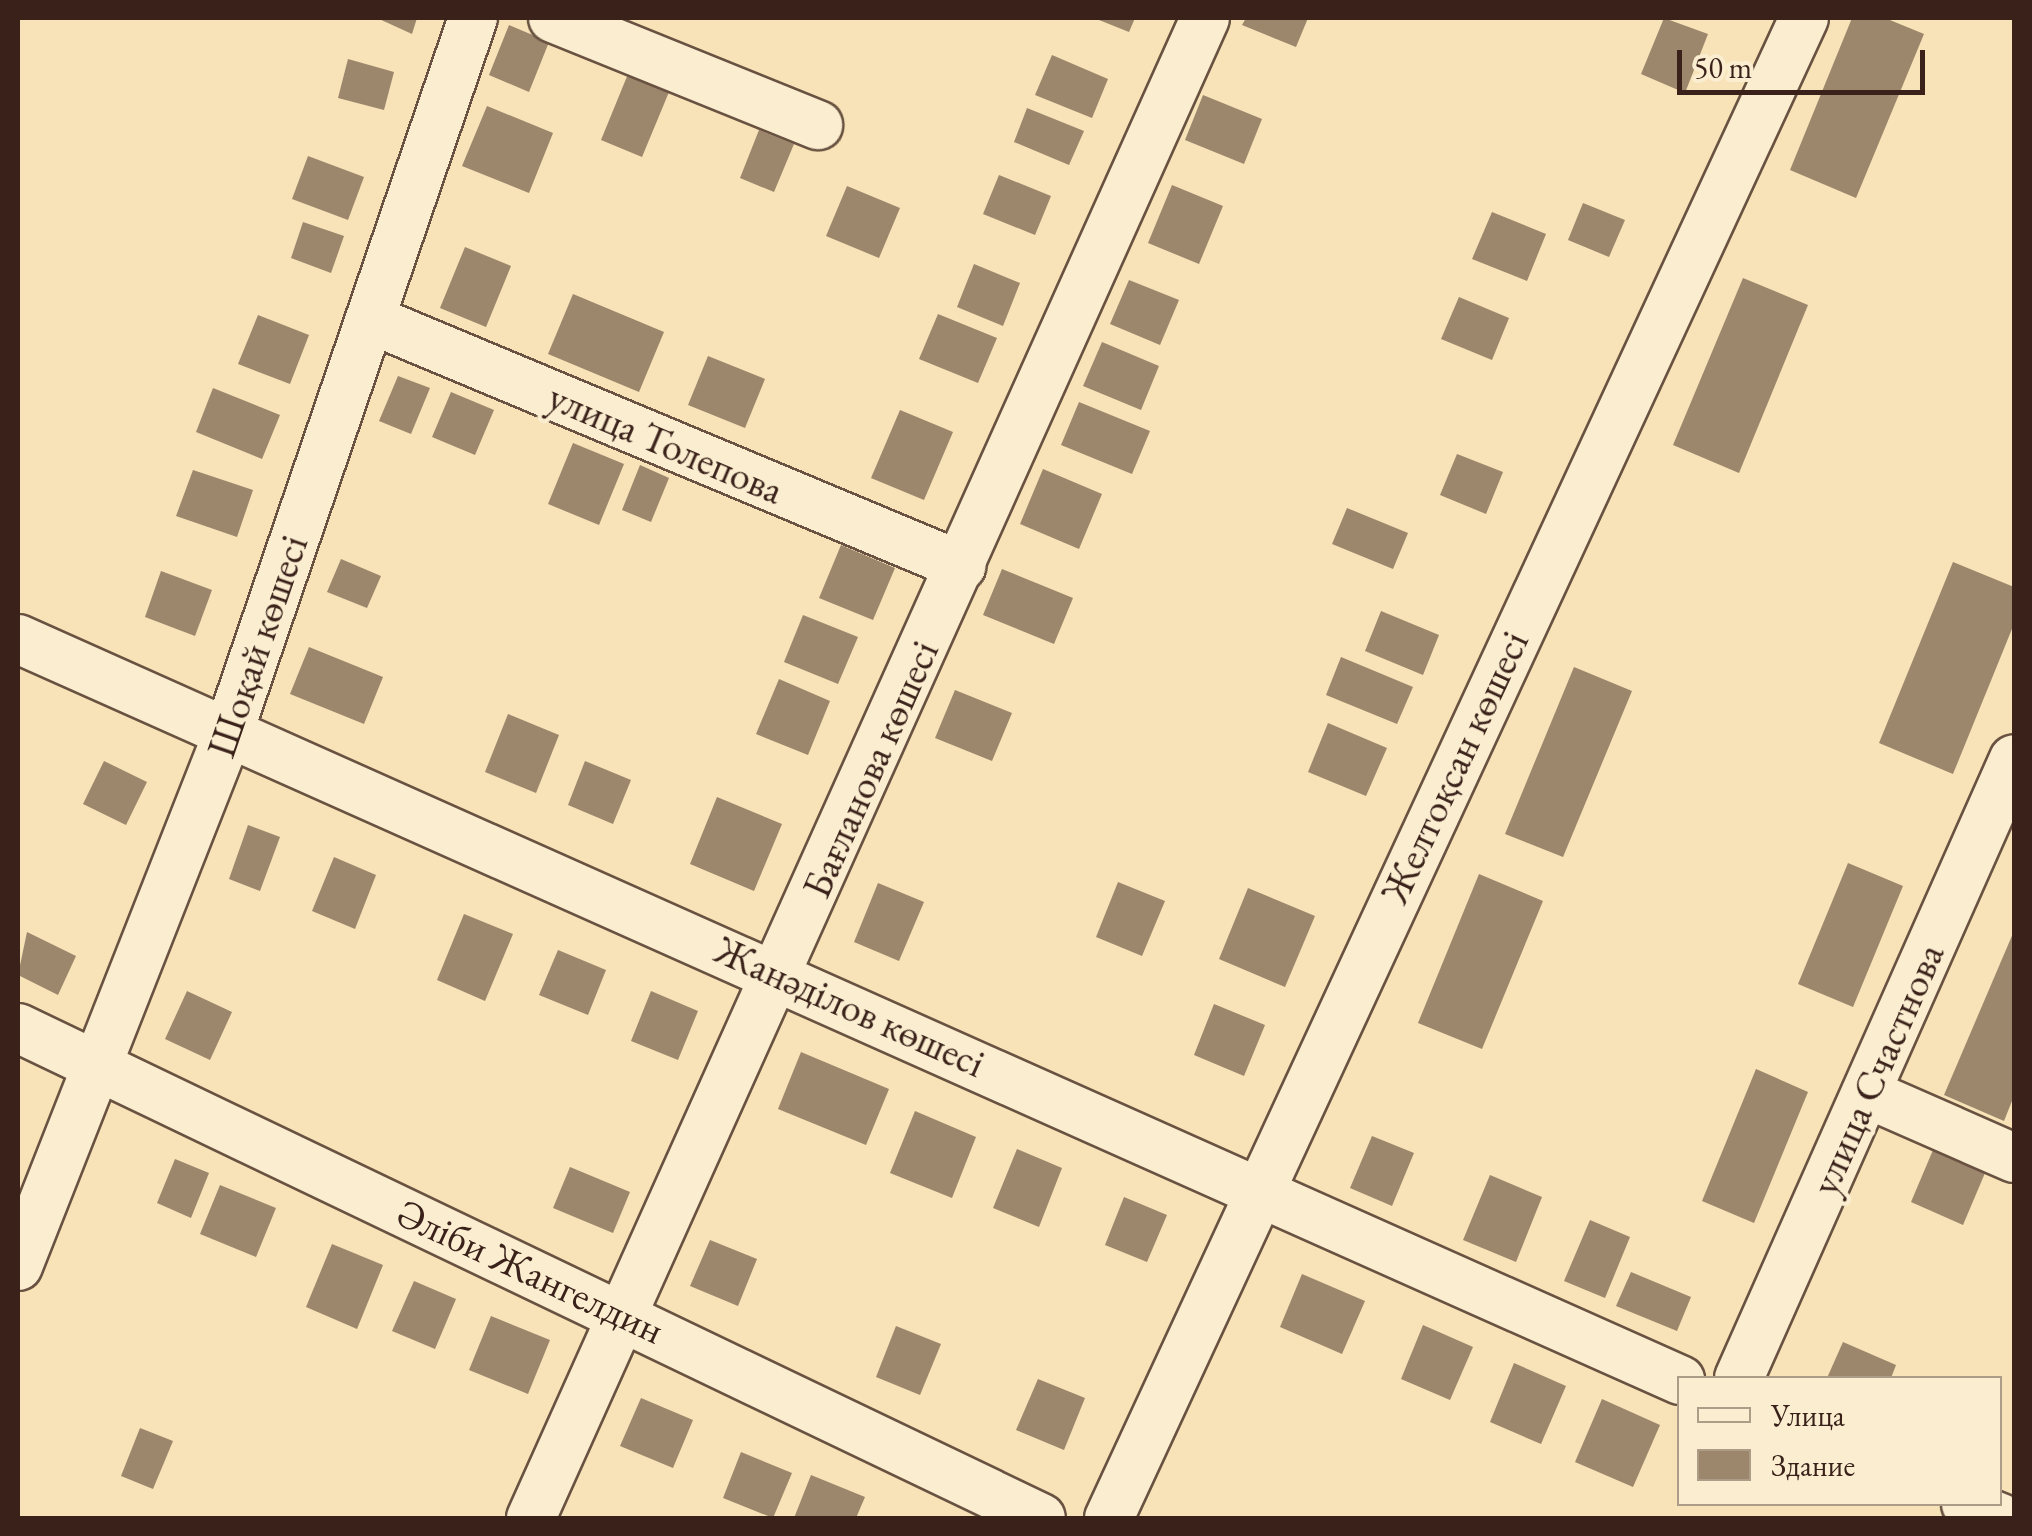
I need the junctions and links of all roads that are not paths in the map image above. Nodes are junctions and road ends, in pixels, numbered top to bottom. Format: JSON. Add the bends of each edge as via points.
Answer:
{"nodes":[{"id":1,"x":473,"y":18,"type":"edge"},
{"id":2,"x":552,"y":18,"type":"edge"},
{"id":3,"x":1205,"y":18,"type":"edge"},
{"id":4,"x":1795,"y":20,"type":"edge"},
{"id":5,"x":818,"y":125,"type":"dead end"},
{"id":6,"x":370,"y":319,"type":"junction"},
{"id":7,"x":961,"y":566,"type":"junction"},
{"id":8,"x":18,"y":639,"type":"edge"},
{"id":9,"x":229,"y":732,"type":"junction"},
{"id":10,"x":2014,"y":759,"type":"edge"},
{"id":11,"x":779,"y":974,"type":"junction"},
{"id":12,"x":18,"y":1028,"type":"edge"},
{"id":13,"x":96,"y":1066,"type":"junction"},
{"id":14,"x":1866,"y":1093,"type":"junction"},
{"id":15,"x":2014,"y":1158,"type":"edge"},
{"id":16,"x":1255,"y":1192,"type":"junction"},
{"id":17,"x":18,"y":1266,"type":"edge"},
{"id":18,"x":623,"y":1314,"type":"junction"},
{"id":19,"x":1740,"y":1376,"type":"edge"},
{"id":20,"x":1677,"y":1379,"type":"edge"},
{"id":21,"x":1971,"y":1506,"type":"edge"},
{"id":22,"x":530,"y":1518,"type":"edge"},
{"id":23,"x":1041,"y":1518,"type":"edge"},
{"id":24,"x":1109,"y":1518,"type":"edge"},
{"id":25,"x":2001,"y":1518,"type":"edge"}],
"edges":[{"from":1,"to":6,"type":"street","name":"Шоқай көшесі"},
{"from":2,"to":5,"type":"street"},
{"from":3,"to":7,"type":"street","name":"Бағланова көшесі"},
{"from":4,"to":16,"type":"street","name":"Желтоқсан көшесі"},
{"from":6,"to":7,"type":"street","name":"улица Толепова"},
{"from":6,"to":9,"type":"street","name":"Шоқай көшесі"},
{"from":7,"to":11,"type":"street","name":"Бағланова көшесі"},
{"from":8,"to":9,"type":"street","name":"Жанәділов көшесі"},
{"from":9,"to":11,"type":"street","name":"Жанәділов көшесі"},
{"from":9,"to":13,"type":"street","name":"Шоқай көшесі"},
{"from":10,"to":14,"type":"street","name":"улица Счастнова"},
{"from":11,"to":16,"type":"street","name":"Жанәділов көшесі"},
{"from":11,"to":18,"type":"street","name":"Бағланова көшесі"},
{"from":12,"to":13,"type":"street","name":"Әліби Жангелдин"},
{"from":13,"to":17,"type":"street","name":"Шоқай көшесі"},
{"from":13,"to":18,"type":"street","name":"Әліби Жангелдин"},
{"from":14,"to":15,"type":"street"},
{"from":14,"to":19,"type":"street","name":"улица Счастнова"},
{"from":16,"to":20,"type":"street","name":"Жанәділов көшесі"},
{"from":16,"to":24,"type":"street","name":"Желтоқсан көшесі"},
{"from":18,"to":22,"type":"street","name":"Бағланова көшесі"},
{"from":18,"to":23,"type":"street","name":"Әліби Жангелдин"},
{"from":21,"to":25,"type":"street"}]}
